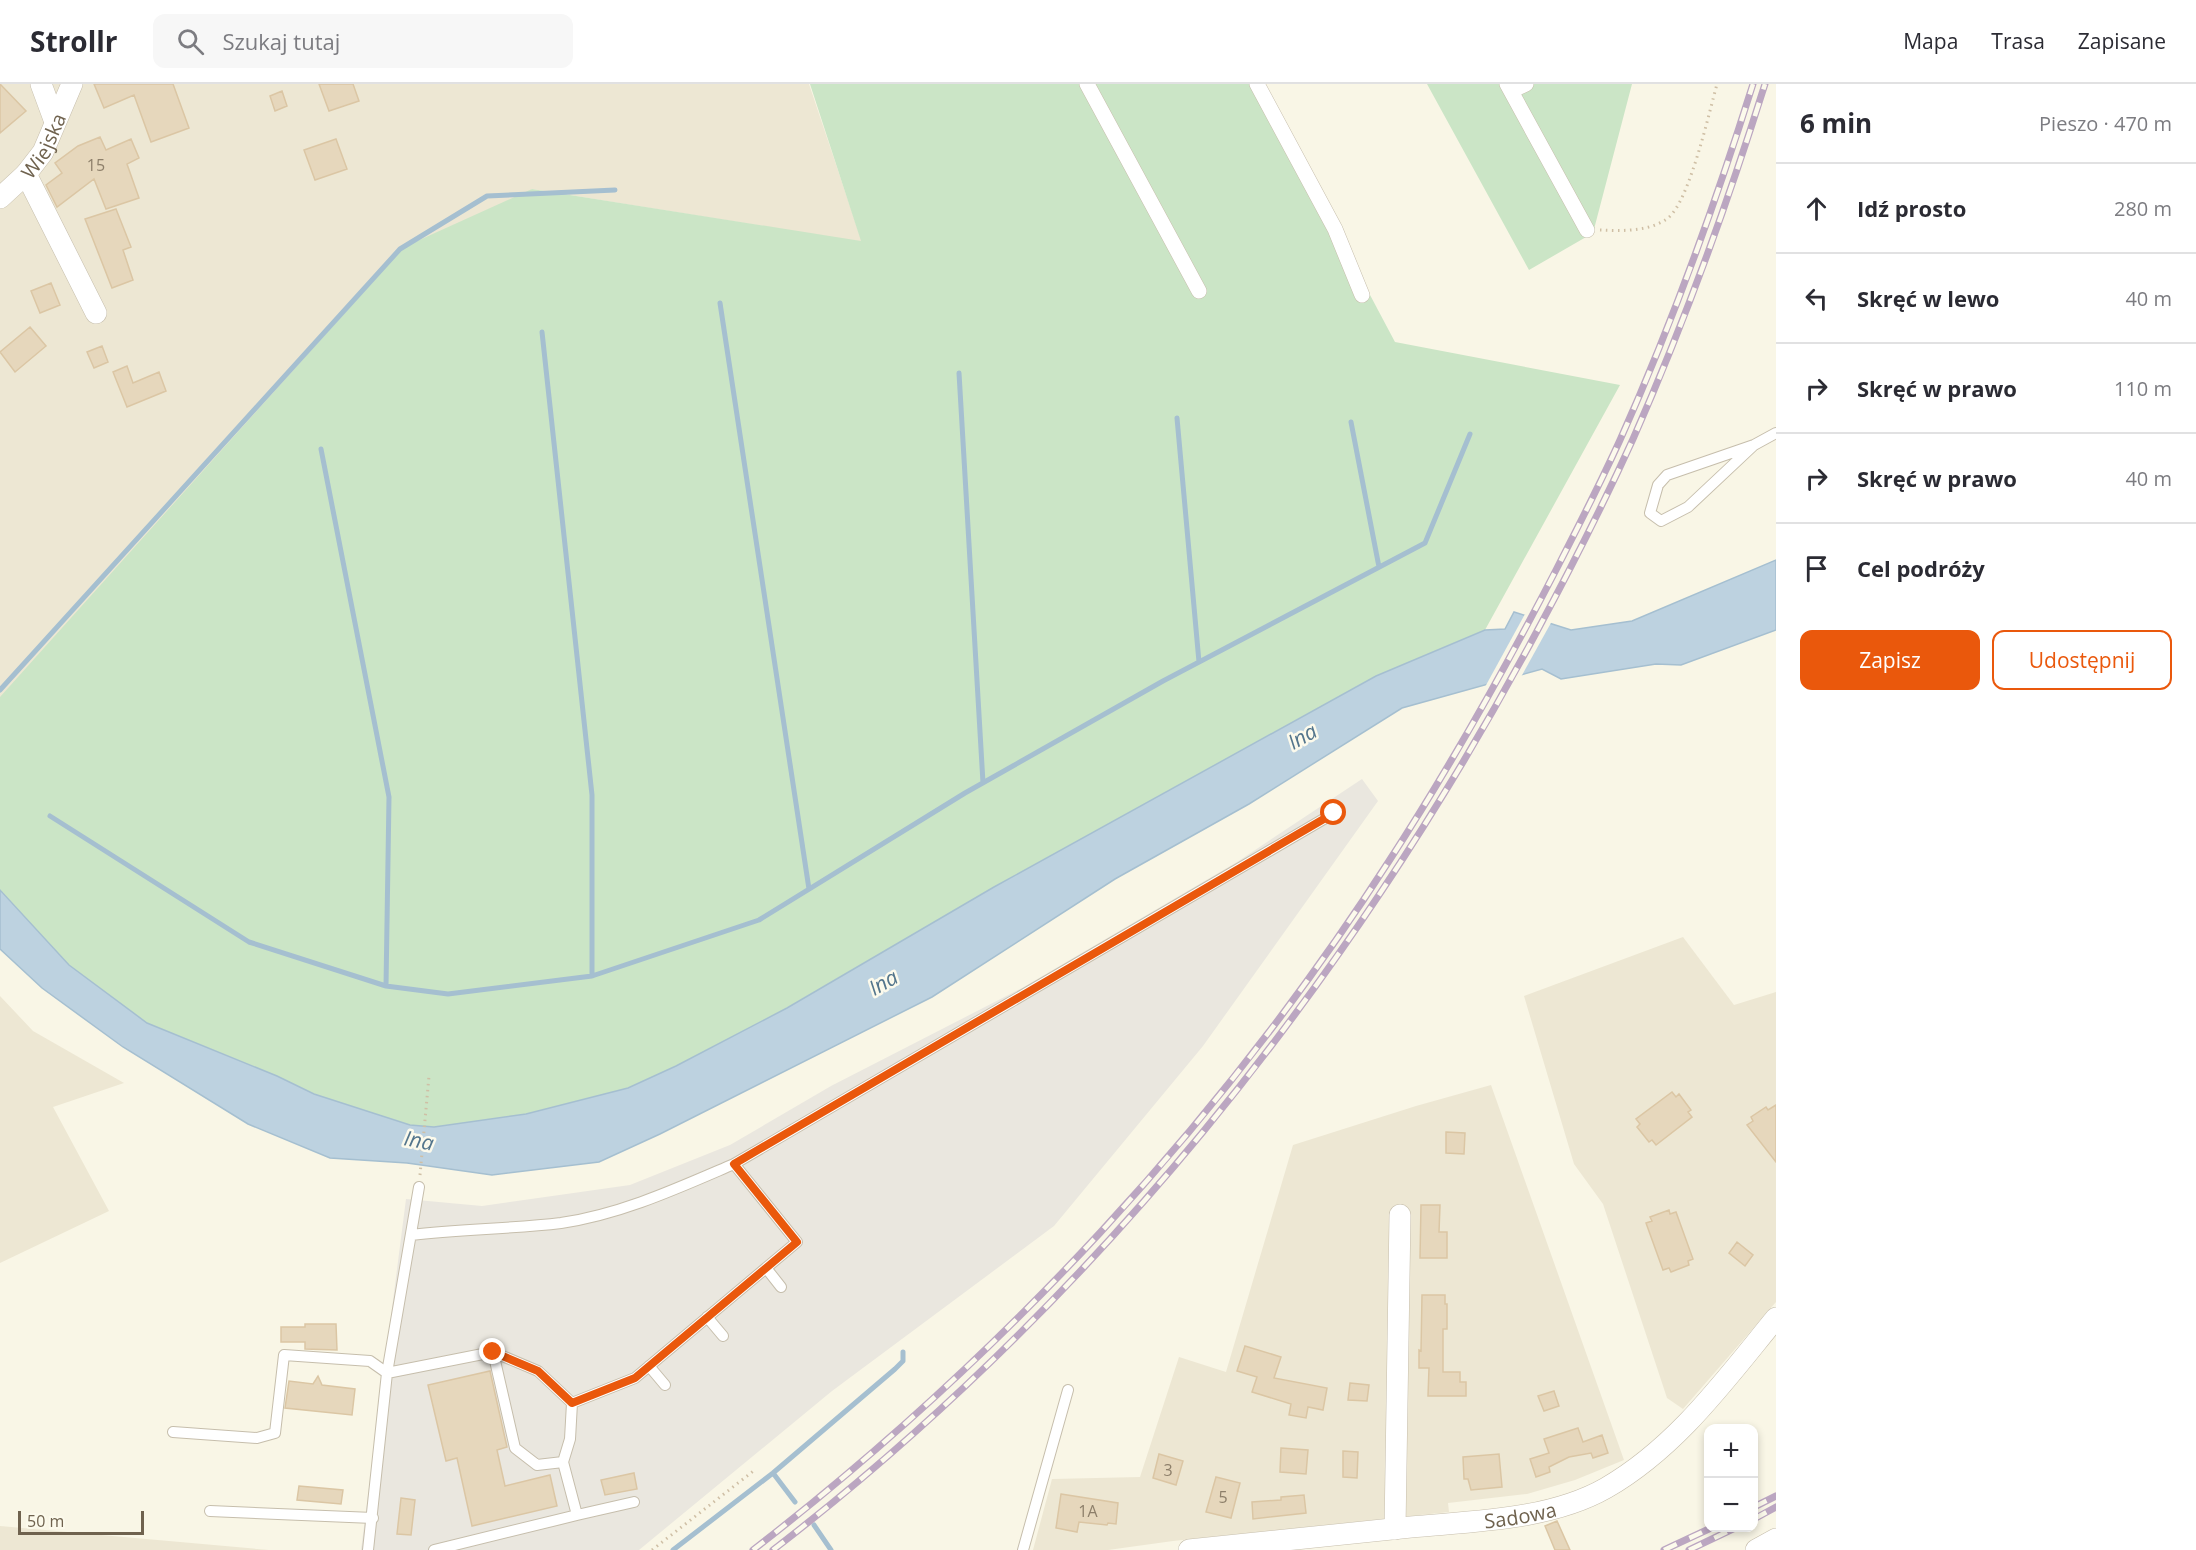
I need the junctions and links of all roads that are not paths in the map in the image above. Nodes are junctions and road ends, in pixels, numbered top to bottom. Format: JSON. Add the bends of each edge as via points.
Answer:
{"nodes":[{"id":1,"x":41,"y":84,"type":"edge"},
{"id":2,"x":72,"y":84,"type":"edge"},
{"id":3,"x":1087,"y":84,"type":"edge"},
{"id":4,"x":1257,"y":84,"type":"edge"},
{"id":5,"x":1526,"y":84,"type":"edge"},
{"id":6,"x":1509,"y":88,"type":"edge"},
{"id":7,"x":55,"y":122,"type":"junction"},
{"id":8,"x":26,"y":174,"type":"junction"},
{"id":9,"x":0,"y":198,"type":"edge"},
{"id":10,"x":1587,"y":230,"type":"road end"},
{"id":11,"x":1199,"y":291,"type":"dead end"},
{"id":12,"x":1362,"y":295,"type":"dead end"},
{"id":13,"x":96,"y":313,"type":"dead end"},
{"id":14,"x":1776,"y":433,"type":"edge"},
{"id":15,"x":1754,"y":445,"type":"junction"},
{"id":16,"x":1334,"y":813,"type":"dead end"},
{"id":17,"x":734,"y":1164,"type":"junction"},
{"id":18,"x":419,"y":1187,"type":"road end"},
{"id":19,"x":1400,"y":1215,"type":"dead end"},
{"id":20,"x":411,"y":1235,"type":"junction"},
{"id":21,"x":766,"y":1268,"type":"junction"},
{"id":22,"x":781,"y":1287,"type":"dead end"},
{"id":23,"x":707,"y":1317,"type":"junction"},
{"id":24,"x":1776,"y":1318,"type":"edge"},
{"id":25,"x":723,"y":1336,"type":"dead end"},
{"id":26,"x":493,"y":1352,"type":"junction"},
{"id":27,"x":649,"y":1366,"type":"junction"},
{"id":28,"x":387,"y":1374,"type":"junction"},
{"id":29,"x":665,"y":1386,"type":"dead end"},
{"id":30,"x":1068,"y":1390,"type":"dead end"},
{"id":31,"x":572,"y":1403,"type":"junction"},
{"id":32,"x":173,"y":1432,"type":"dead end"},
{"id":33,"x":563,"y":1462,"type":"junction"},
{"id":34,"x":634,"y":1502,"type":"dead end"},
{"id":35,"x":210,"y":1511,"type":"dead end"},
{"id":36,"x":577,"y":1515,"type":"junction"},
{"id":37,"x":373,"y":1518,"type":"junction"},
{"id":38,"x":1395,"y":1529,"type":"junction"},
{"id":39,"x":1776,"y":1539,"type":"edge"},
{"id":40,"x":368,"y":1550,"type":"edge"},
{"id":41,"x":434,"y":1550,"type":"edge"},
{"id":42,"x":1023,"y":1550,"type":"edge"},
{"id":43,"x":1189,"y":1550,"type":"edge"},
{"id":44,"x":1756,"y":1550,"type":"edge"}],
"edges":[{"from":1,"to":7,"type":"street"},
{"from":2,"to":7,"type":"street","name":"Wiejska"},
{"from":3,"to":11,"type":"street"},
{"from":4,"to":12,"type":"street","via":[[1335,229]]},
{"from":5,"to":6,"type":"street"},
{"from":6,"to":10,"type":"street"},
{"from":7,"to":8,"type":"street","name":"Wiejska","via":[[43,152]]},
{"from":8,"to":9,"type":"street","name":"Wiejska"},
{"from":8,"to":13,"type":"street"},
{"from":14,"to":15,"type":"lane"},
{"from":15,"to":15,"type":"lane","via":[[1667,474],[1658,486],[1650,513],[1660,521],[1688,507]]},
{"from":16,"to":17,"type":"lane"},
{"from":17,"to":20,"type":"lane","via":[[631,1207],[562,1222]]},
{"from":17,"to":21,"type":"lane","via":[[797,1242]]},
{"from":18,"to":20,"type":"lane"},
{"from":19,"to":38,"type":"street"},
{"from":20,"to":28,"type":"lane"},
{"from":21,"to":22,"type":"lane"},
{"from":21,"to":23,"type":"lane"},
{"from":23,"to":25,"type":"lane"},
{"from":23,"to":27,"type":"lane"},
{"from":24,"to":38,"type":"street","name":"Sadowa","via":[[1694,1418],[1608,1487],[1556,1508]]},
{"from":26,"to":28,"type":"lane"},
{"from":26,"to":31,"type":"lane","via":[[538,1371]]},
{"from":26,"to":33,"type":"lane","via":[[515,1448],[537,1465]]},
{"from":27,"to":29,"type":"lane"},
{"from":27,"to":31,"type":"lane","via":[[635,1378]]},
{"from":28,"to":32,"type":"lane","via":[[370,1361],[284,1355],[275,1433],[257,1438]]},
{"from":28,"to":37,"type":"lane"},
{"from":30,"to":42,"type":"lane"},
{"from":31,"to":33,"type":"lane","via":[[570,1439]]},
{"from":33,"to":36,"type":"lane"},
{"from":34,"to":36,"type":"lane"},
{"from":35,"to":37,"type":"lane"},
{"from":36,"to":41,"type":"lane"},
{"from":37,"to":40,"type":"lane"},
{"from":38,"to":43,"type":"street","name":"Sadowa"},
{"from":39,"to":44,"type":"street"}]}
